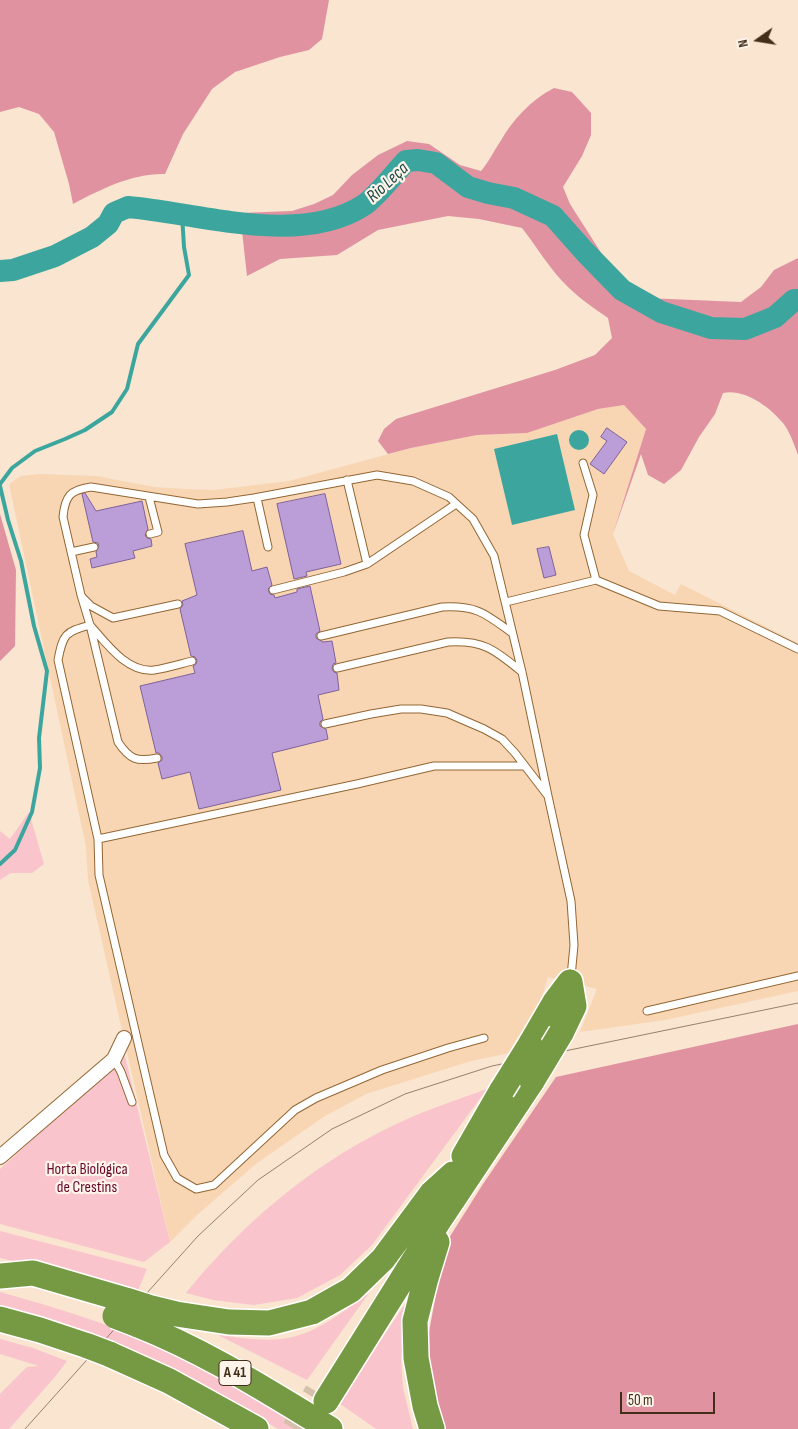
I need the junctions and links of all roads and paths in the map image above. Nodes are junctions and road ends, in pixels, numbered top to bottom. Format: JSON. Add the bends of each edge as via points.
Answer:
{"nodes":[{"id":1,"x":583,"y":463,"type":"dead end"},
{"id":2,"x":347,"y":480,"type":"junction"},
{"id":3,"x":150,"y":497,"type":"junction"},
{"id":4,"x":257,"y":498,"type":"junction"},
{"id":5,"x":456,"y":504,"type":"junction"},
{"id":6,"x":150,"y":534,"type":"dead end"},
{"id":7,"x":94,"y":546,"type":"dead end"},
{"id":8,"x":268,"y":547,"type":"dead end"},
{"id":9,"x":71,"y":552,"type":"junction"},
{"id":10,"x":367,"y":564,"type":"junction"},
{"id":11,"x":596,"y":580,"type":"junction"},
{"id":12,"x":273,"y":590,"type":"dead end"},
{"id":13,"x":81,"y":595,"type":"junction"},
{"id":14,"x":506,"y":602,"type":"junction"},
{"id":15,"x":178,"y":604,"type":"dead end"},
{"id":16,"x":90,"y":625,"type":"junction"},
{"id":17,"x":512,"y":633,"type":"junction"},
{"id":18,"x":321,"y":636,"type":"dead end"},
{"id":19,"x":798,"y":649,"type":"edge"},
{"id":20,"x":192,"y":661,"type":"dead end"},
{"id":21,"x":336,"y":668,"type":"dead end"},
{"id":22,"x":522,"y":672,"type":"junction"},
{"id":23,"x":325,"y":724,"type":"dead end"},
{"id":24,"x":157,"y":758,"type":"dead end"},
{"id":25,"x":524,"y":766,"type":"junction"},
{"id":26,"x":548,"y":796,"type":"junction"},
{"id":27,"x":98,"y":838,"type":"junction"},
{"id":28,"x":798,"y":976,"type":"edge"},
{"id":29,"x":570,"y":982,"type":"junction"},
{"id":30,"x":648,"y":1011,"type":"dead end"},
{"id":31,"x":131,"y":1038,"type":"junction"},
{"id":32,"x":484,"y":1038,"type":"dead end"},
{"id":33,"x":114,"y":1059,"type":"junction"},
{"id":34,"x":132,"y":1102,"type":"dead end"},
{"id":35,"x":0,"y":1157,"type":"edge"},
{"id":36,"x":457,"y":1181,"type":"junction"},
{"id":37,"x":0,"y":1276,"type":"edge"},
{"id":38,"x":0,"y":1280,"type":"edge"},
{"id":39,"x":133,"y":1312,"type":"junction"},
{"id":40,"x":0,"y":1319,"type":"edge"},
{"id":41,"x":321,"y":1396,"type":"tunnel mouth"},
{"id":42,"x":256,"y":1429,"type":"edge"},
{"id":43,"x":330,"y":1429,"type":"edge"},
{"id":44,"x":432,"y":1429,"type":"edge"}],
"edges":[{"from":1,"to":11,"type":"lane","via":[[593,495],[584,535]]},
{"from":2,"to":4,"type":"lane"},
{"from":2,"to":5,"type":"lane","via":[[377,475],[413,481],[449,497]]},
{"from":2,"to":10,"type":"lane"},
{"from":3,"to":4,"type":"lane","via":[[198,504]]},
{"from":3,"to":6,"type":"lane","via":[[158,532]]},
{"from":3,"to":9,"type":"lane","via":[[92,487],[79,489],[68,496],[63,517]]},
{"from":4,"to":8,"type":"lane"},
{"from":5,"to":10,"type":"lane"},
{"from":5,"to":14,"type":"lane","via":[[473,519],[494,556]]},
{"from":7,"to":9,"type":"lane"},
{"from":9,"to":13,"type":"lane"},
{"from":10,"to":12,"type":"lane"},
{"from":11,"to":14,"type":"lane"},
{"from":11,"to":19,"type":"lane","via":[[659,606],[720,611]]},
{"from":13,"to":15,"type":"lane","via":[[91,606],[113,618]]},
{"from":13,"to":16,"type":"lane"},
{"from":14,"to":17,"type":"lane"},
{"from":16,"to":20,"type":"lane","via":[[136,668],[153,670]]},
{"from":16,"to":24,"type":"lane","via":[[118,742],[133,758],[142,761]]},
{"from":16,"to":27,"type":"lane","via":[[72,630],[62,640],[58,660]]},
{"from":17,"to":18,"type":"lane","via":[[484,612],[460,606],[442,607]]},
{"from":17,"to":22,"type":"lane"},
{"from":21,"to":22,"type":"lane","via":[[463,641],[489,648]]},
{"from":22,"to":26,"type":"lane"},
{"from":23,"to":25,"type":"lane","via":[[401,710],[447,714],[502,740]]},
{"from":25,"to":26,"type":"lane"},
{"from":25,"to":27,"type":"lane","via":[[434,766]]},
{"from":26,"to":29,"type":"lane","via":[[571,901],[574,945]]},
{"from":27,"to":31,"type":"lane","via":[[99,875]]},
{"from":28,"to":30,"type":"lane"},
{"from":29,"to":36,"type":"highway","bridge":true,"via":[[502,1090]]},
{"from":29,"to":36,"type":"highway","bridge":true,"via":[[574,1006],[561,1033],[532,1080]]},
{"from":31,"to":32,"type":"lane","via":[[164,1155],[177,1178],[196,1190],[214,1185],[295,1110],[316,1098],[382,1070]]},
{"from":31,"to":33,"type":"street"},
{"from":33,"to":34,"type":"lane"},
{"from":33,"to":35,"type":"street"},
{"from":36,"to":39,"type":"highway","via":[[432,1194],[383,1259],[351,1290],[312,1312],[269,1322],[229,1322]]},
{"from":36,"to":41,"type":"highway","via":[[404,1256]]},
{"from":36,"to":44,"type":"highway","via":[[434,1247],[415,1321],[416,1358],[424,1406]]},
{"from":37,"to":39,"type":"highway","via":[[33,1273]]},
{"from":38,"to":39,"type":"highway","number":"A 41"},
{"from":39,"to":43,"type":"highway","number":"A 41","via":[[178,1343]]},
{"from":40,"to":42,"type":"highway","number":"A 41","via":[[99,1350],[168,1381]]}]}
